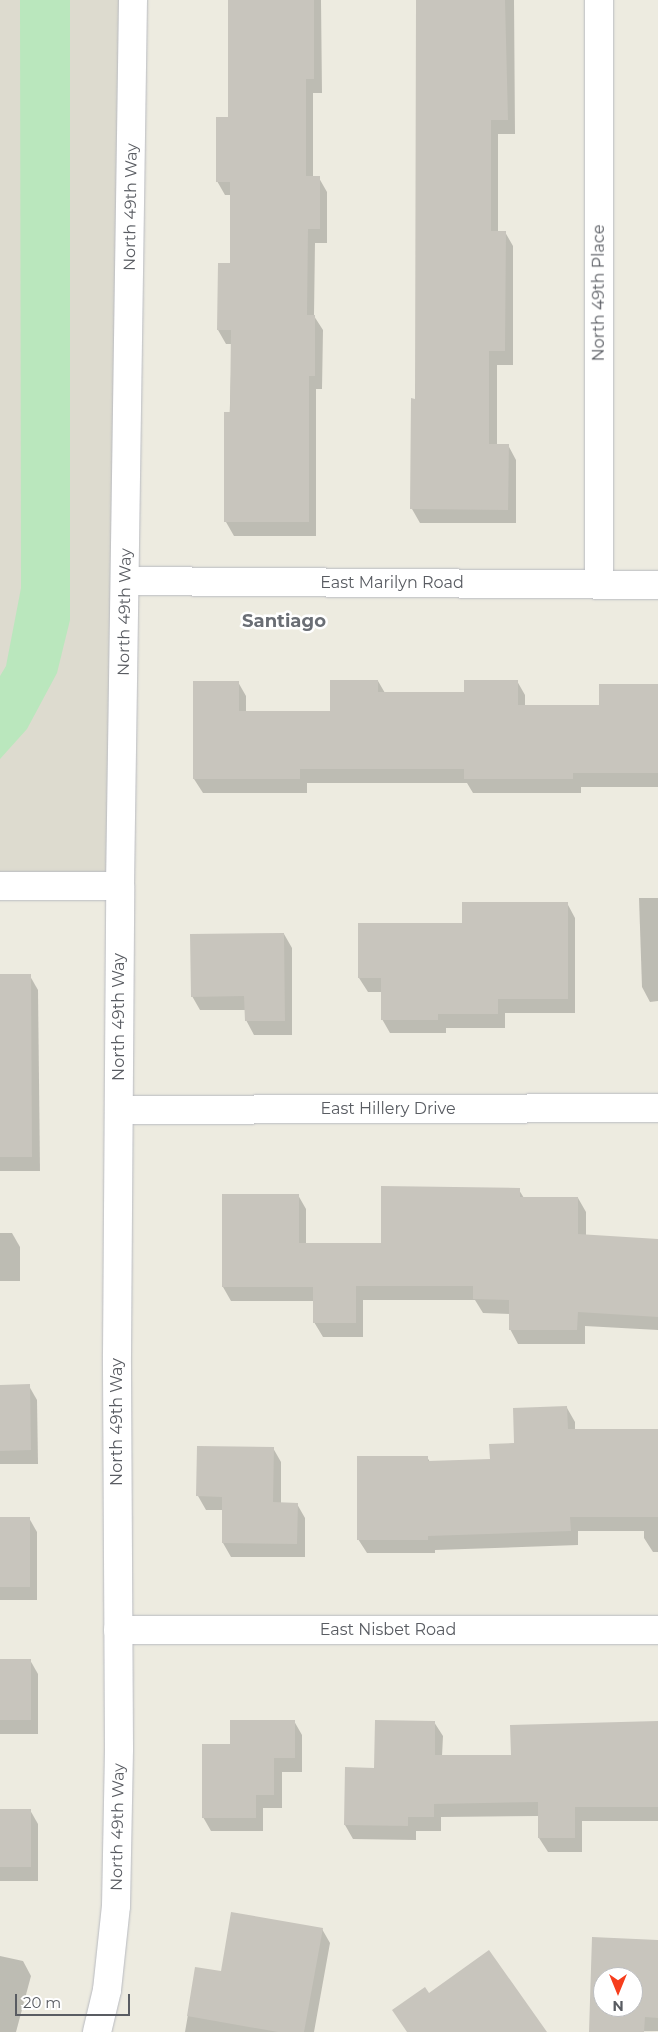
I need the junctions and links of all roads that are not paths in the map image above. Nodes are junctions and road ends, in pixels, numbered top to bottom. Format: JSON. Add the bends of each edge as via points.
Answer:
{"nodes":[{"id":1,"x":133,"y":0,"type":"edge"},
{"id":2,"x":599,"y":0,"type":"edge"},
{"id":3,"x":125,"y":581,"type":"junction"},
{"id":4,"x":599,"y":585,"type":"junction"},
{"id":5,"x":658,"y":585,"type":"edge"},
{"id":6,"x":0,"y":886,"type":"edge"},
{"id":7,"x":120,"y":886,"type":"junction"},
{"id":8,"x":658,"y":1108,"type":"edge"},
{"id":9,"x":119,"y":1110,"type":"junction"},
{"id":10,"x":118,"y":1630,"type":"junction"},
{"id":11,"x":658,"y":1630,"type":"edge"},
{"id":12,"x":97,"y":2032,"type":"edge"}],
"edges":[{"from":1,"to":3,"type":"street","name":"North 49th Way"},
{"from":2,"to":4,"type":"street","name":"North 49th Place"},
{"from":3,"to":4,"type":"street","name":"East Marilyn Road"},
{"from":3,"to":7,"type":"street","name":"North 49th Way"},
{"from":4,"to":5,"type":"street","name":"East Marilyn Road"},
{"from":6,"to":7,"type":"street"},
{"from":7,"to":9,"type":"street","name":"North 49th Way"},
{"from":8,"to":9,"type":"street","name":"East Hillery Drive"},
{"from":9,"to":10,"type":"street","name":"North 49th Way"},
{"from":10,"to":11,"type":"street","name":"East Nisbet Road"},
{"from":10,"to":12,"type":"street","name":"North 49th Way","via":[[116,1906],[107,1990]]}]}
